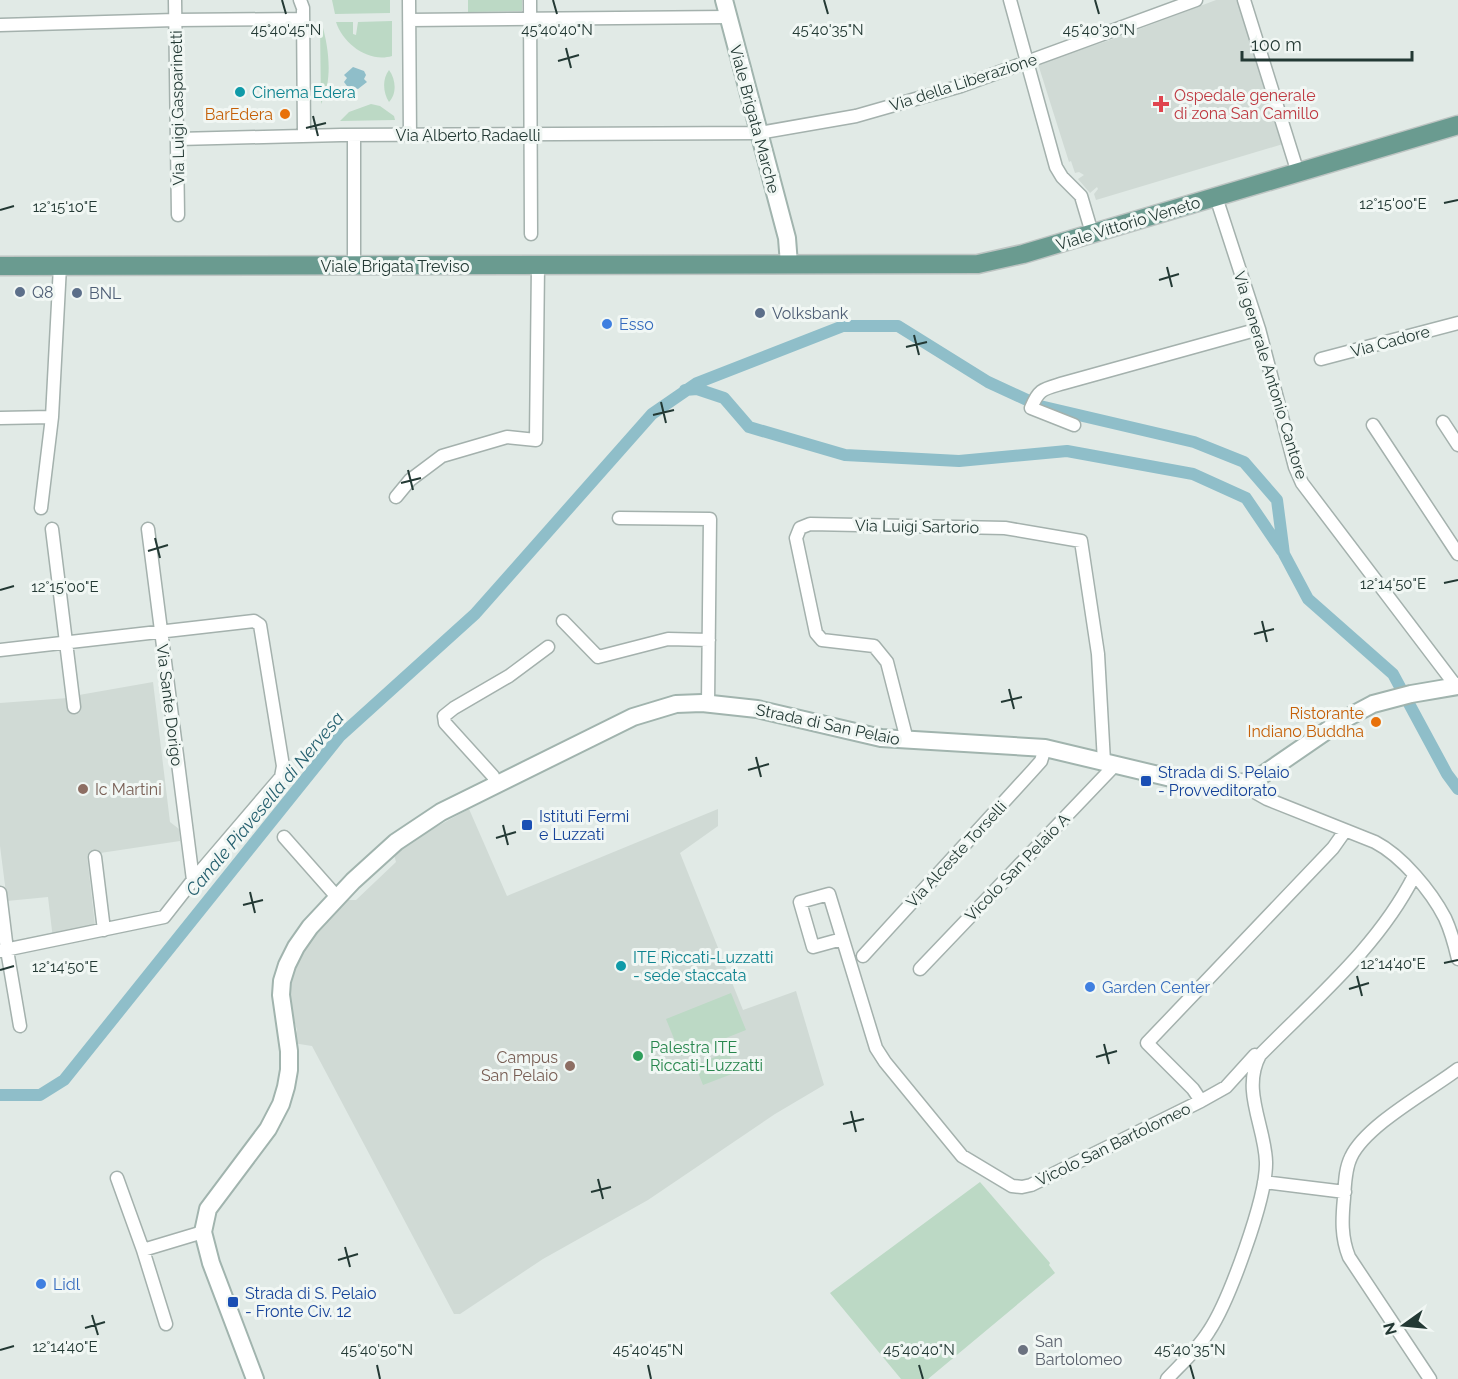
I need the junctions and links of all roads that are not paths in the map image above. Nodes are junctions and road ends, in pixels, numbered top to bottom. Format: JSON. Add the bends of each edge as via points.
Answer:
{"nodes":[{"id":1,"x":175,"y":0,"type":"edge"},
{"id":2,"x":300,"y":0,"type":"edge"},
{"id":3,"x":409,"y":0,"type":"edge"},
{"id":4,"x":530,"y":0,"type":"edge"},
{"id":5,"x":724,"y":0,"type":"edge"},
{"id":6,"x":1010,"y":0,"type":"edge"},
{"id":7,"x":1196,"y":0,"type":"edge"},
{"id":8,"x":1244,"y":0,"type":"edge"},
{"id":9,"x":728,"y":17,"type":"junction"},
{"id":10,"x":530,"y":19,"type":"junction"},
{"id":11,"x":175,"y":20,"type":"junction"},
{"id":12,"x":303,"y":20,"type":"junction"},
{"id":13,"x":410,"y":20,"type":"junction"},
{"id":14,"x":0,"y":25,"type":"edge"},
{"id":15,"x":1028,"y":62,"type":"junction"},
{"id":16,"x":1458,"y":125,"type":"edge"},
{"id":17,"x":759,"y":133,"type":"junction"},
{"id":18,"x":354,"y":135,"type":"junction"},
{"id":19,"x":304,"y":136,"type":"junction"},
{"id":20,"x":410,"y":136,"type":"junction"},
{"id":21,"x":529,"y":136,"type":"junction"},
{"id":22,"x":178,"y":139,"type":"junction"},
{"id":23,"x":1298,"y":173,"type":"junction"},
{"id":24,"x":1216,"y":197,"type":"junction"},
{"id":25,"x":178,"y":215,"type":"dead end"},
{"id":26,"x":1092,"y":233,"type":"junction"},
{"id":27,"x":531,"y":234,"type":"dead end"},
{"id":28,"x":787,"y":238,"type":"junction"},
{"id":29,"x":761,"y":264,"type":"junction"},
{"id":30,"x":789,"y":264,"type":"junction"},
{"id":31,"x":538,"y":265,"type":"junction"},
{"id":32,"x":0,"y":266,"type":"edge"},
{"id":33,"x":60,"y":266,"type":"junction"},
{"id":34,"x":354,"y":266,"type":"junction"},
{"id":35,"x":1458,"y":322,"type":"edge"},
{"id":36,"x":1259,"y":328,"type":"junction"},
{"id":37,"x":1321,"y":359,"type":"dead end"},
{"id":38,"x":52,"y":417,"type":"junction"},
{"id":39,"x":0,"y":418,"type":"edge"},
{"id":40,"x":1443,"y":422,"type":"dead end"},
{"id":41,"x":1074,"y":425,"type":"dead end"},
{"id":42,"x":1372,"y":425,"type":"dead end"},
{"id":43,"x":1458,"y":446,"type":"edge"},
{"id":44,"x":396,"y":497,"type":"dead end"},
{"id":45,"x":41,"y":508,"type":"dead end"},
{"id":46,"x":619,"y":518,"type":"dead end"},
{"id":47,"x":52,"y":529,"type":"dead end"},
{"id":48,"x":148,"y":529,"type":"dead end"},
{"id":49,"x":1458,"y":554,"type":"edge"},
{"id":50,"x":563,"y":621,"type":"dead end"},
{"id":51,"x":161,"y":633,"type":"junction"},
{"id":52,"x":709,"y":640,"type":"junction"},
{"id":53,"x":67,"y":643,"type":"junction"},
{"id":54,"x":548,"y":647,"type":"dead end"},
{"id":55,"x":0,"y":650,"type":"edge"},
{"id":56,"x":1457,"y":686,"type":"edge"},
{"id":57,"x":708,"y":704,"type":"junction"},
{"id":58,"x":74,"y":707,"type":"dead end"},
{"id":59,"x":907,"y":740,"type":"junction"},
{"id":60,"x":1045,"y":748,"type":"junction"},
{"id":61,"x":1110,"y":764,"type":"junction"},
{"id":62,"x":496,"y":783,"type":"junction"},
{"id":63,"x":1246,"y":783,"type":"junction"},
{"id":64,"x":1345,"y":831,"type":"junction"},
{"id":65,"x":284,"y":837,"type":"dead end"},
{"id":66,"x":95,"y":857,"type":"dead end"},
{"id":67,"x":1414,"y":876,"type":"junction"},
{"id":68,"x":193,"y":880,"type":"junction"},
{"id":69,"x":0,"y":893,"type":"edge"},
{"id":70,"x":337,"y":897,"type":"junction"},
{"id":71,"x":104,"y":930,"type":"junction"},
{"id":72,"x":842,"y":939,"type":"junction"},
{"id":73,"x":4,"y":951,"type":"edge"},
{"id":74,"x":863,"y":956,"type":"dead end"},
{"id":75,"x":1458,"y":959,"type":"edge"},
{"id":76,"x":920,"y":969,"type":"dead end"},
{"id":77,"x":20,"y":1026,"type":"dead end"},
{"id":78,"x":1266,"y":1048,"type":"junction"},
{"id":79,"x":1458,"y":1069,"type":"edge"},
{"id":80,"x":1201,"y":1101,"type":"junction"},
{"id":81,"x":117,"y":1178,"type":"dead end"},
{"id":82,"x":1264,"y":1182,"type":"junction"},
{"id":83,"x":1345,"y":1192,"type":"junction"},
{"id":84,"x":203,"y":1233,"type":"junction"},
{"id":85,"x":143,"y":1250,"type":"junction"},
{"id":86,"x":166,"y":1324,"type":"dead end"},
{"id":87,"x":255,"y":1379,"type":"edge"},
{"id":88,"x":1167,"y":1379,"type":"edge"},
{"id":89,"x":1430,"y":1379,"type":"edge"}],
"edges":[{"from":1,"to":11,"type":"street","name":"Via Luigi Gasparinetti"},
{"from":2,"to":12,"type":"street"},
{"from":3,"to":13,"type":"street"},
{"from":4,"to":10,"type":"street"},
{"from":5,"to":9,"type":"street","name":"Viale Brigata Marche"},
{"from":6,"to":15,"type":"street"},
{"from":7,"to":15,"type":"street","name":"Via della Liberazione"},
{"from":8,"to":23,"type":"street"},
{"from":9,"to":10,"type":"street"},
{"from":9,"to":17,"type":"street","name":"Viale Brigata Marche"},
{"from":10,"to":13,"type":"street"},
{"from":10,"to":21,"type":"street"},
{"from":11,"to":12,"type":"street"},
{"from":11,"to":14,"type":"street"},
{"from":11,"to":22,"type":"street","name":"Via Luigi Gasparinetti"},
{"from":12,"to":19,"type":"street"},
{"from":13,"to":20,"type":"street"},
{"from":15,"to":17,"type":"street","name":"Via della Liberazione","via":[[856,116]]},
{"from":15,"to":26,"type":"street","via":[[1056,167],[1081,196]]},
{"from":16,"to":23,"type":"main road","name":"Viale Vittorio Veneto"},
{"from":17,"to":21,"type":"street","name":"Via Alberto Radaelli"},
{"from":17,"to":28,"type":"street","name":"Viale Brigata Marche"},
{"from":18,"to":19,"type":"street","name":"Via Alberto Radaelli"},
{"from":18,"to":20,"type":"street","name":"Via Alberto Radaelli"},
{"from":18,"to":34,"type":"street"},
{"from":19,"to":22,"type":"street","name":"Via Alberto Radaelli"},
{"from":20,"to":21,"type":"street","name":"Via Alberto Radaelli"},
{"from":21,"to":27,"type":"street"},
{"from":22,"to":25,"type":"street","name":"Via Luigi Gasparinetti"},
{"from":23,"to":24,"type":"main road","name":"Viale Vittorio Veneto"},
{"from":24,"to":26,"type":"main road","name":"Viale Vittorio Veneto"},
{"from":24,"to":36,"type":"street","name":"Via generale Antonio Cantore"},
{"from":26,"to":30,"type":"main road","name":"Viale Vittorio Veneto","via":[[978,264]]},
{"from":28,"to":29,"type":"street"},
{"from":28,"to":30,"type":"street","name":"Viale Brigata Marche"},
{"from":29,"to":30,"type":"main road","name":"Viale Brigata Treviso"},
{"from":29,"to":31,"type":"main road","name":"Viale Brigata Treviso"},
{"from":31,"to":34,"type":"main road","name":"Viale Brigata Treviso"},
{"from":31,"to":44,"type":"street","via":[[536,440],[507,437],[442,456],[410,480]]},
{"from":32,"to":33,"type":"main road","name":"Viale Brigata Treviso"},
{"from":33,"to":34,"type":"main road","name":"Viale Brigata Treviso"},
{"from":33,"to":38,"type":"street"},
{"from":35,"to":37,"type":"street","name":"Via Cadore"},
{"from":36,"to":41,"type":"street","via":[[1057,385],[1043,390],[1034,400],[1031,408]]},
{"from":36,"to":56,"type":"street","name":"Via generale Antonio Cantore","via":[[1302,483]]},
{"from":38,"to":39,"type":"street"},
{"from":38,"to":45,"type":"street"},
{"from":40,"to":43,"type":"street"},
{"from":42,"to":49,"type":"street"},
{"from":46,"to":52,"type":"street","via":[[710,519]]},
{"from":47,"to":53,"type":"street"},
{"from":48,"to":51,"type":"street","name":"Via Sante Dorigo"},
{"from":50,"to":52,"type":"street","via":[[598,657],[668,639]]},
{"from":51,"to":53,"type":"street"},
{"from":51,"to":68,"type":"street","name":"Via Sante Dorigo"},
{"from":51,"to":68,"type":"street","via":[[254,621],[260,625],[284,766],[281,777]]},
{"from":52,"to":57,"type":"street"},
{"from":53,"to":55,"type":"street"},
{"from":53,"to":58,"type":"street"},
{"from":54,"to":62,"type":"street","via":[[444,717]]},
{"from":56,"to":63,"type":"street","via":[[1391,698],[1357,712]]},
{"from":57,"to":59,"type":"street","name":"Strada di San Pelaio","via":[[757,709],[872,736]]},
{"from":57,"to":62,"type":"street","name":"Strada di San Pelaio","via":[[676,705],[648,712]]},
{"from":59,"to":60,"type":"street","name":"Strada di San Pelaio"},
{"from":59,"to":61,"type":"street","name":"Via Luigi Sartorio","via":[[887,662],[881,653],[874,646],[822,640],[816,633],[796,538],[800,528],[810,524],[1005,528],[1081,540]]},
{"from":60,"to":61,"type":"street","name":"Strada di San Pelaio"},
{"from":60,"to":74,"type":"street","name":"Via Alceste Torselli","via":[[1041,761]]},
{"from":61,"to":63,"type":"street","name":"Strada di San Pelaio","via":[[1206,786]]},
{"from":61,"to":76,"type":"street","name":"Vicolo San Pelaio A"},
{"from":62,"to":70,"type":"street","name":"Strada di San Pelaio","via":[[408,833]]},
{"from":63,"to":64,"type":"street","via":[[1267,799]]},
{"from":64,"to":67,"type":"street","via":[[1385,848]]},
{"from":64,"to":80,"type":"street","name":"Vicolo San Bartolomeo","via":[[1147,1043]]},
{"from":65,"to":70,"type":"street"},
{"from":66,"to":71,"type":"street"},
{"from":67,"to":75,"type":"street","via":[[1443,914]]},
{"from":67,"to":78,"type":"street","name":"Vicolo San Bartolomeo","via":[[1385,924]]},
{"from":68,"to":71,"type":"street","via":[[164,917]]},
{"from":69,"to":73,"type":"street"},
{"from":70,"to":84,"type":"street","name":"Strada di San Pelaio","via":[[296,946],[282,981],[290,1070],[281,1104],[268,1129],[208,1209]]},
{"from":71,"to":73,"type":"street"},
{"from":72,"to":72,"type":"street","name":"Vicolo San Bartolomeo","via":[[813,946],[800,902],[829,894]]},
{"from":72,"to":80,"type":"street","name":"Vicolo San Bartolomeo","via":[[870,1031],[885,1062],[962,1156],[1012,1186],[1031,1185]]},
{"from":73,"to":77,"type":"street"},
{"from":78,"to":80,"type":"street","name":"Vicolo San Bartolomeo","via":[[1259,1050],[1226,1087]]},
{"from":78,"to":82,"type":"street","via":[[1256,1061],[1252,1081],[1265,1151]]},
{"from":79,"to":83,"type":"street","via":[[1365,1137],[1349,1161]]},
{"from":81,"to":85,"type":"street"},
{"from":82,"to":83,"type":"street"},
{"from":82,"to":88,"type":"street","via":[[1245,1246],[1214,1323]]},
{"from":83,"to":89,"type":"street","via":[[1342,1230],[1349,1257]]},
{"from":84,"to":85,"type":"street"},
{"from":84,"to":87,"type":"street"},
{"from":85,"to":86,"type":"street"}]}
